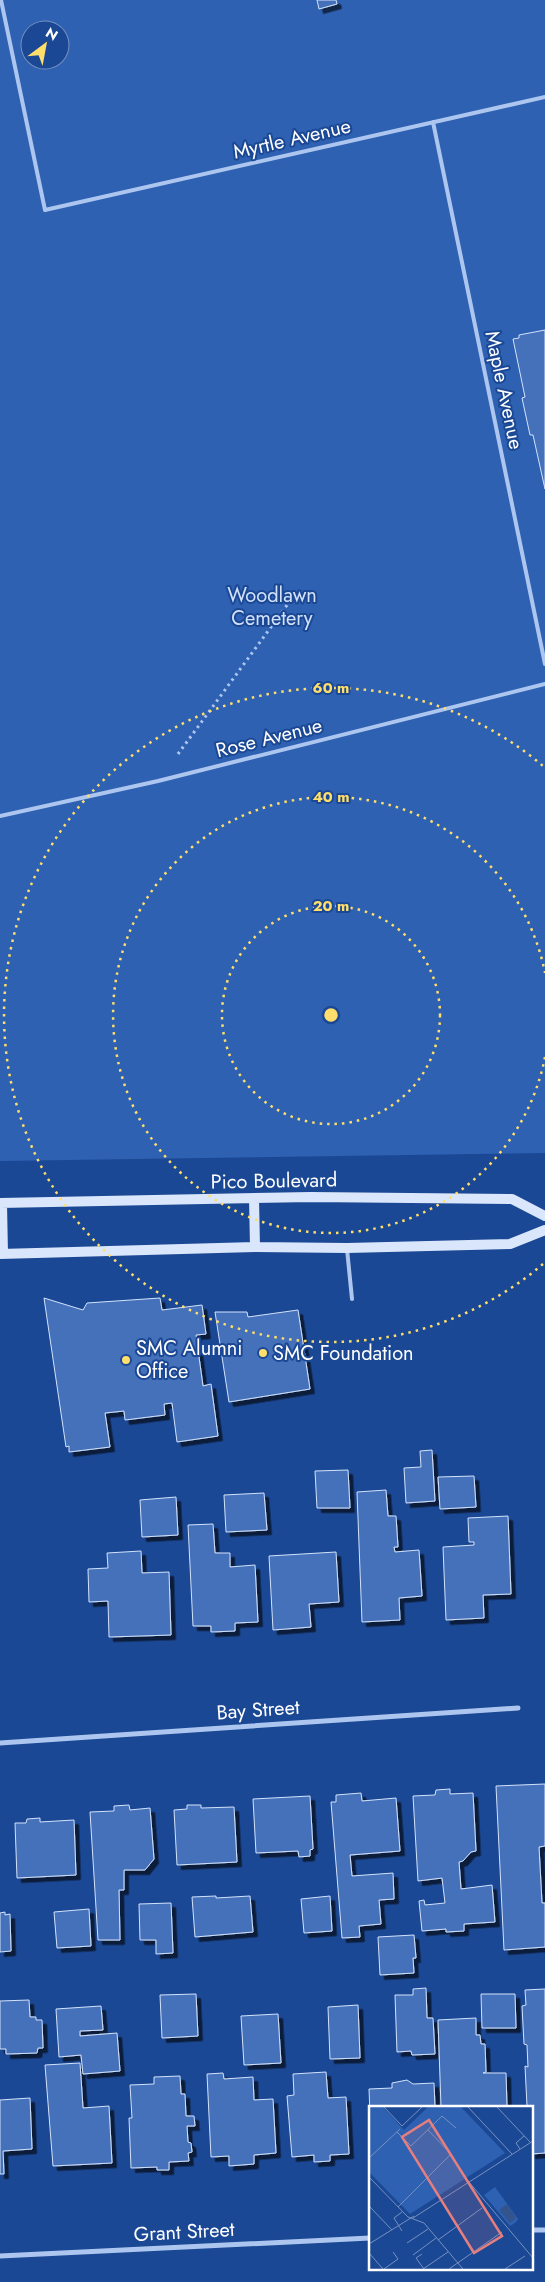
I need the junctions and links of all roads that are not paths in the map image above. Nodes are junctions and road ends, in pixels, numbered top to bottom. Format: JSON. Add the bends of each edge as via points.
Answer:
{"nodes":[{"id":1,"x":1,"y":0,"type":"edge"},
{"id":2,"x":545,"y":97,"type":"edge"},
{"id":3,"x":433,"y":122,"type":"junction"},
{"id":4,"x":545,"y":664,"type":"edge"},
{"id":5,"x":545,"y":684,"type":"edge"},
{"id":6,"x":0,"y":816,"type":"edge"},
{"id":7,"x":254,"y":1198,"type":"junction"},
{"id":8,"x":1,"y":1203,"type":"edge"},
{"id":9,"x":545,"y":1216,"type":"edge"},
{"id":10,"x":545,"y":1230,"type":"edge"},
{"id":11,"x":254,"y":1246,"type":"junction"},
{"id":12,"x":347,"y":1248,"type":"junction"},
{"id":13,"x":1,"y":1254,"type":"edge"},
{"id":14,"x":352,"y":1299,"type":"dead end"},
{"id":15,"x":518,"y":1708,"type":"dead end"},
{"id":16,"x":0,"y":1743,"type":"edge"},
{"id":17,"x":532,"y":2230,"type":"edge"},
{"id":18,"x":545,"y":2230,"type":"edge"},
{"id":19,"x":369,"y":2238,"type":"edge"},
{"id":20,"x":0,"y":2256,"type":"edge"}],
"edges":[{"from":1,"to":3,"type":"lane","name":"Myrtle Avenue","via":[[45,210]]},
{"from":2,"to":3,"type":"lane","name":"Myrtle Avenue"},
{"from":3,"to":4,"type":"lane","name":"Maple Avenue"},
{"from":5,"to":6,"type":"lane","name":"Rose Avenue","via":[[158,781]]},
{"from":7,"to":8,"type":"main road","name":"Pico Boulevard"},
{"from":7,"to":9,"type":"main road","name":"Pico Boulevard","via":[[512,1199]]},
{"from":7,"to":11,"type":"main road"},
{"from":8,"to":13,"type":"main road"},
{"from":10,"to":12,"type":"main road","via":[[510,1244]]},
{"from":11,"to":12,"type":"main road"},
{"from":11,"to":13,"type":"main road"},
{"from":12,"to":14,"type":"lane"},
{"from":15,"to":16,"type":"street","name":"Bay Street"},
{"from":17,"to":18,"type":"street"},
{"from":19,"to":20,"type":"street","name":"Grant Street"}]}
